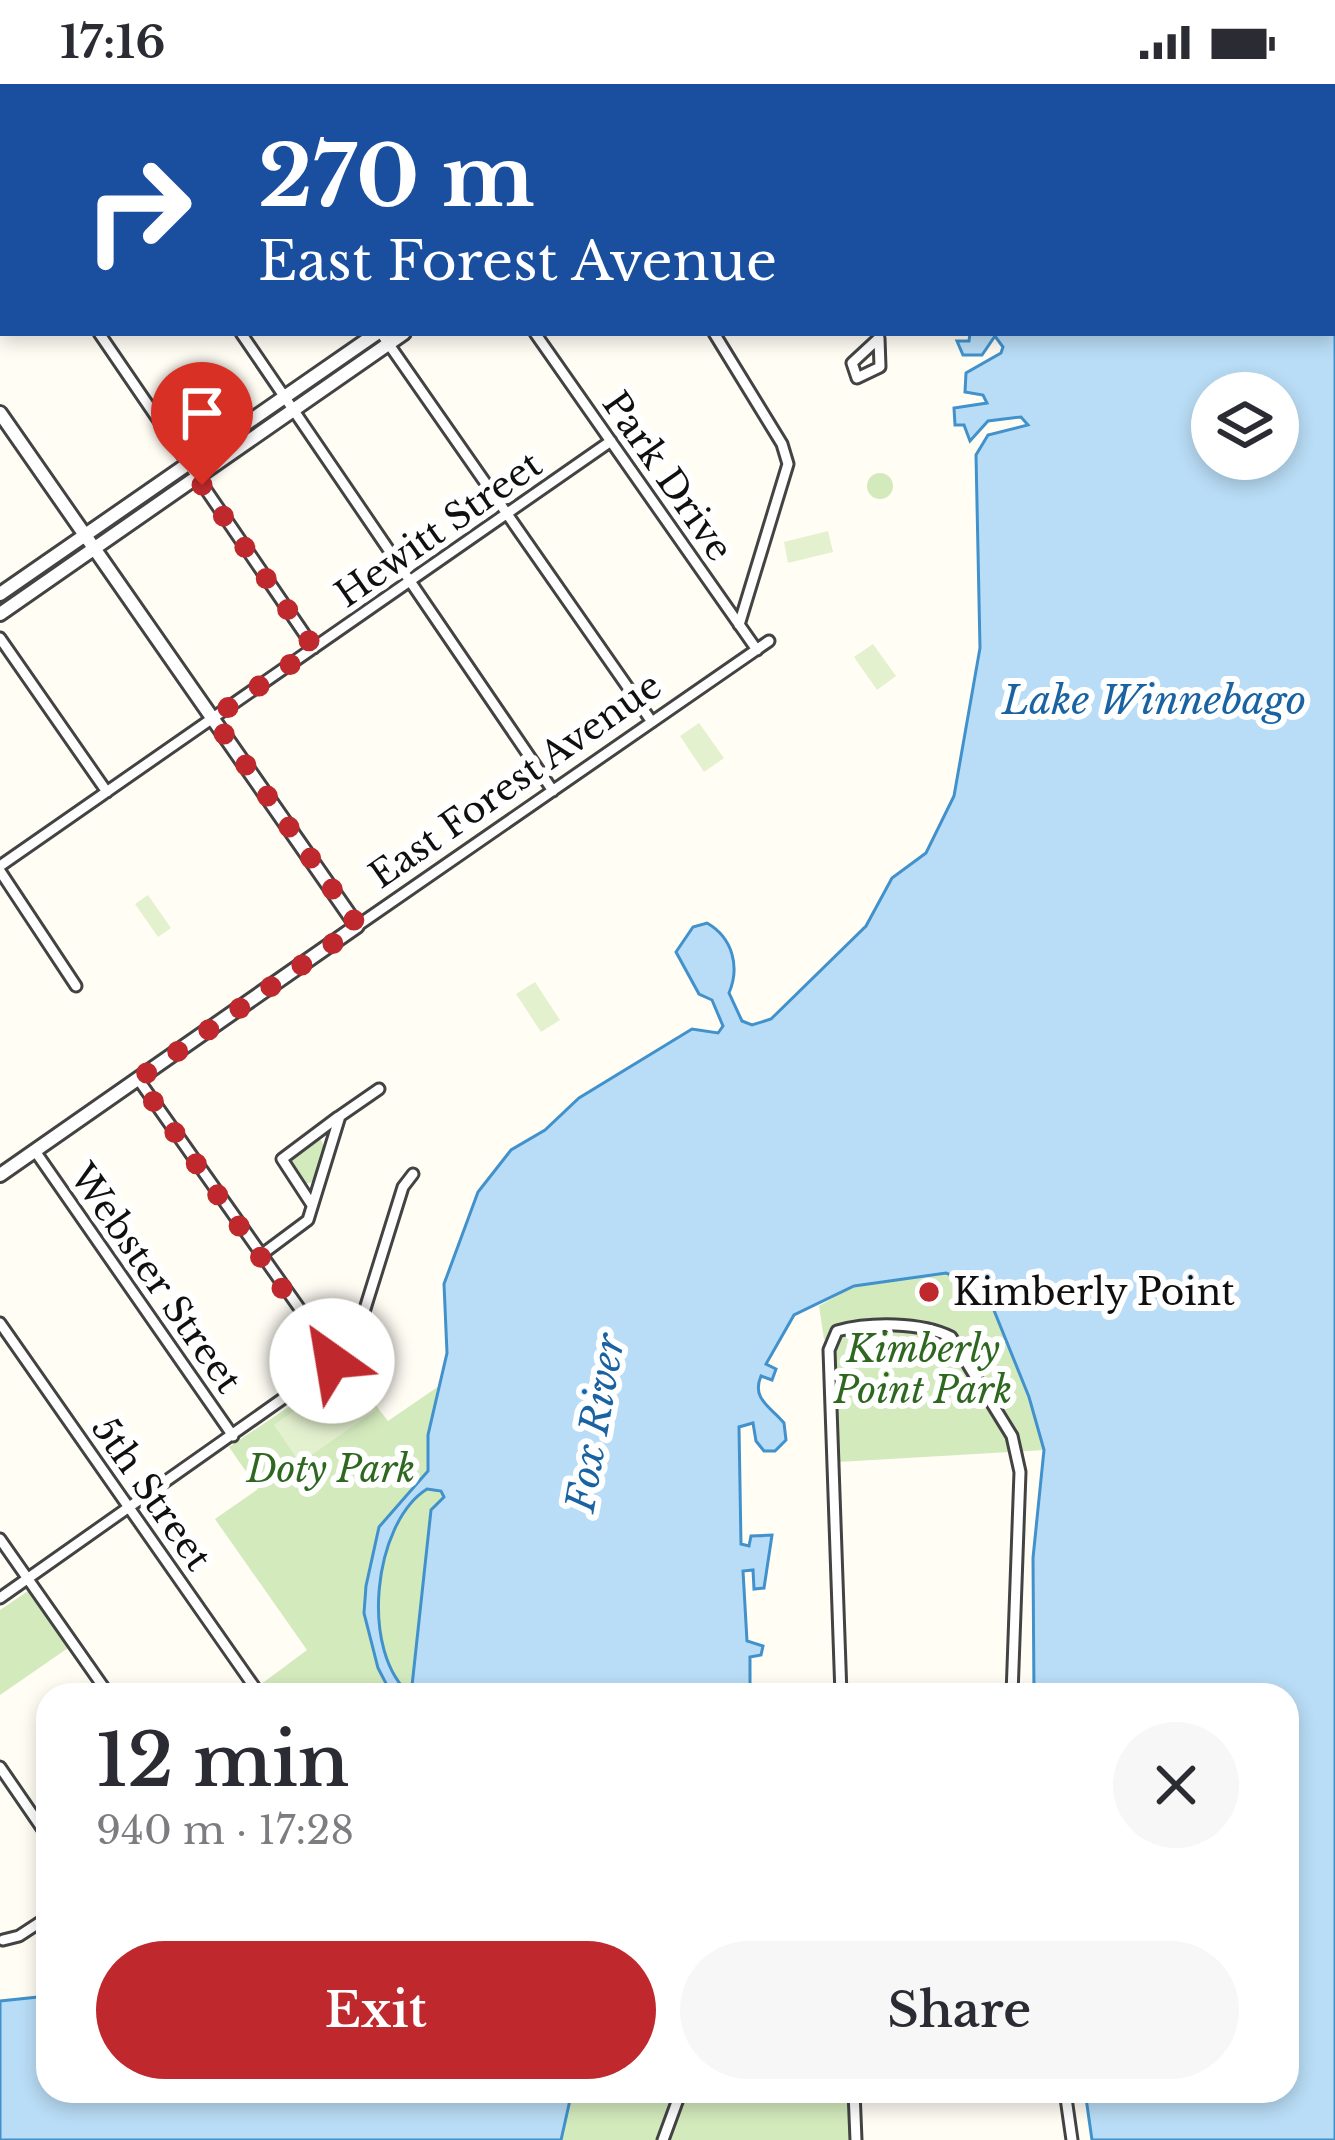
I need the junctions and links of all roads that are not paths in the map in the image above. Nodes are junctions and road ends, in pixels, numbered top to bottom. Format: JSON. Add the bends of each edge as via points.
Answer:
{"nodes":[{"id":1,"x":101,"y":336,"type":"edge"},
{"id":2,"x":243,"y":336,"type":"edge"},
{"id":3,"x":537,"y":336,"type":"edge"},
{"id":4,"x":716,"y":336,"type":"edge"},
{"id":5,"x":382,"y":337,"type":"edge"},
{"id":6,"x":287,"y":404,"type":"junction"},
{"id":7,"x":0,"y":413,"type":"edge"},
{"id":8,"x":611,"y":441,"type":"junction"},
{"id":9,"x":188,"y":464,"type":"junction"},
{"id":10,"x":196,"y":477,"type":"junction"},
{"id":11,"x":506,"y":513,"type":"junction"},
{"id":12,"x":85,"y":535,"type":"junction"},
{"id":13,"x":94,"y":548,"type":"junction"},
{"id":14,"x":408,"y":581,"type":"junction"},
{"id":15,"x":0,"y":594,"type":"edge"},
{"id":16,"x":0,"y":614,"type":"edge"},
{"id":17,"x":740,"y":626,"type":"junction"},
{"id":18,"x":0,"y":638,"type":"edge"},
{"id":19,"x":770,"y":641,"type":"dead end"},
{"id":20,"x":314,"y":648,"type":"junction"},
{"id":21,"x":757,"y":650,"type":"junction"},
{"id":22,"x":213,"y":718,"type":"junction"},
{"id":23,"x":652,"y":722,"type":"junction"},
{"id":24,"x":553,"y":790,"type":"junction"},
{"id":25,"x":107,"y":792,"type":"junction"},
{"id":26,"x":0,"y":868,"type":"edge"},
{"id":27,"x":358,"y":926,"type":"junction"},
{"id":28,"x":76,"y":986,"type":"dead end"},
{"id":29,"x":138,"y":1079,"type":"junction"},
{"id":30,"x":379,"y":1090,"type":"dead end"},
{"id":31,"x":340,"y":1116,"type":"junction"},
{"id":32,"x":35,"y":1151,"type":"junction"},
{"id":33,"x":413,"y":1174,"type":"dead end"},
{"id":34,"x":0,"y":1175,"type":"edge"},
{"id":35,"x":313,"y":1205,"type":"junction"},
{"id":36,"x":261,"y":1255,"type":"junction"},
{"id":37,"x":0,"y":1323,"type":"edge"},
{"id":38,"x":314,"y":1329,"type":"junction"},
{"id":39,"x":233,"y":1436,"type":"junction"},
{"id":40,"x":130,"y":1508,"type":"junction"},
{"id":41,"x":0,"y":1539,"type":"edge"},
{"id":42,"x":27,"y":1579,"type":"junction"},
{"id":43,"x":0,"y":1598,"type":"edge"},
{"id":44,"x":101,"y":1683,"type":"edge"},
{"id":45,"x":252,"y":1683,"type":"edge"},
{"id":46,"x":841,"y":1683,"type":"edge"},
{"id":47,"x":1012,"y":1683,"type":"edge"},
{"id":48,"x":0,"y":1766,"type":"edge"},
{"id":49,"x":36,"y":1819,"type":"edge"},
{"id":50,"x":36,"y":1925,"type":"edge"},
{"id":51,"x":3,"y":1940,"type":"dead end"},
{"id":52,"x":677,"y":2103,"type":"edge"},
{"id":53,"x":854,"y":2103,"type":"edge"},
{"id":54,"x":1067,"y":2103,"type":"edge"},
{"id":55,"x":663,"y":2140,"type":"edge"},
{"id":56,"x":856,"y":2140,"type":"edge"},
{"id":57,"x":1072,"y":2140,"type":"edge"}],
"edges":[{"from":1,"to":9,"type":"street"},
{"from":2,"to":6,"type":"street"},
{"from":3,"to":8,"type":"street","name":"Park Drive"},
{"from":4,"to":17,"type":"street","via":[[788,464]]},
{"from":5,"to":6,"type":"street"},
{"from":5,"to":11,"type":"street"},
{"from":6,"to":9,"type":"street"},
{"from":6,"to":10,"type":"street"},
{"from":6,"to":14,"type":"street"},
{"from":7,"to":12,"type":"street"},
{"from":8,"to":11,"type":"street","name":"Hewitt Street"},
{"from":8,"to":17,"type":"street","name":"Park Drive"},
{"from":9,"to":10,"type":"street"},
{"from":9,"to":12,"type":"street"},
{"from":10,"to":13,"type":"street"},
{"from":10,"to":20,"type":"street"},
{"from":11,"to":14,"type":"street","name":"Hewitt Street"},
{"from":11,"to":23,"type":"street"},
{"from":12,"to":13,"type":"street"},
{"from":12,"to":15,"type":"street"},
{"from":13,"to":16,"type":"street"},
{"from":13,"to":22,"type":"street"},
{"from":14,"to":20,"type":"street","name":"Hewitt Street"},
{"from":14,"to":24,"type":"street"},
{"from":17,"to":21,"type":"street","name":"Park Drive"},
{"from":18,"to":25,"type":"street"},
{"from":19,"to":21,"type":"street","name":"East Forest Avenue"},
{"from":20,"to":22,"type":"street","name":"Hewitt Street"},
{"from":21,"to":23,"type":"street","name":"East Forest Avenue"},
{"from":22,"to":25,"type":"street","name":"Hewitt Street"},
{"from":22,"to":27,"type":"street"},
{"from":23,"to":24,"type":"street","name":"East Forest Avenue"},
{"from":24,"to":27,"type":"street","name":"East Forest Avenue"},
{"from":25,"to":26,"type":"street","name":"Hewitt Street"},
{"from":26,"to":28,"type":"street"},
{"from":27,"to":29,"type":"street","name":"East Forest Avenue"},
{"from":29,"to":32,"type":"street","name":"East Forest Avenue"},
{"from":29,"to":36,"type":"street"},
{"from":30,"to":31,"type":"street"},
{"from":31,"to":35,"type":"street"},
{"from":31,"to":35,"type":"street","via":[[282,1159]]},
{"from":32,"to":34,"type":"street","name":"East Forest Avenue"},
{"from":32,"to":39,"type":"street","name":"Webster Street"},
{"from":33,"to":38,"type":"street","via":[[364,1312]]},
{"from":35,"to":36,"type":"street","via":[[300,1229]]},
{"from":36,"to":38,"type":"street"},
{"from":37,"to":40,"type":"street","name":"5th Street"},
{"from":38,"to":39,"type":"street","via":[[332,1364]]},
{"from":39,"to":40,"type":"street"},
{"from":40,"to":42,"type":"street"},
{"from":40,"to":45,"type":"street","name":"5th Street"},
{"from":41,"to":42,"type":"street"},
{"from":42,"to":43,"type":"street"},
{"from":42,"to":44,"type":"street"},
{"from":46,"to":47,"type":"street","via":[[829,1379],[835,1333],[857,1327],[951,1337],[1012,1436],[1020,1472]]},
{"from":48,"to":49,"type":"street"},
{"from":50,"to":51,"type":"street"},
{"from":52,"to":55,"type":"street"},
{"from":53,"to":56,"type":"street"},
{"from":54,"to":57,"type":"street"}]}
